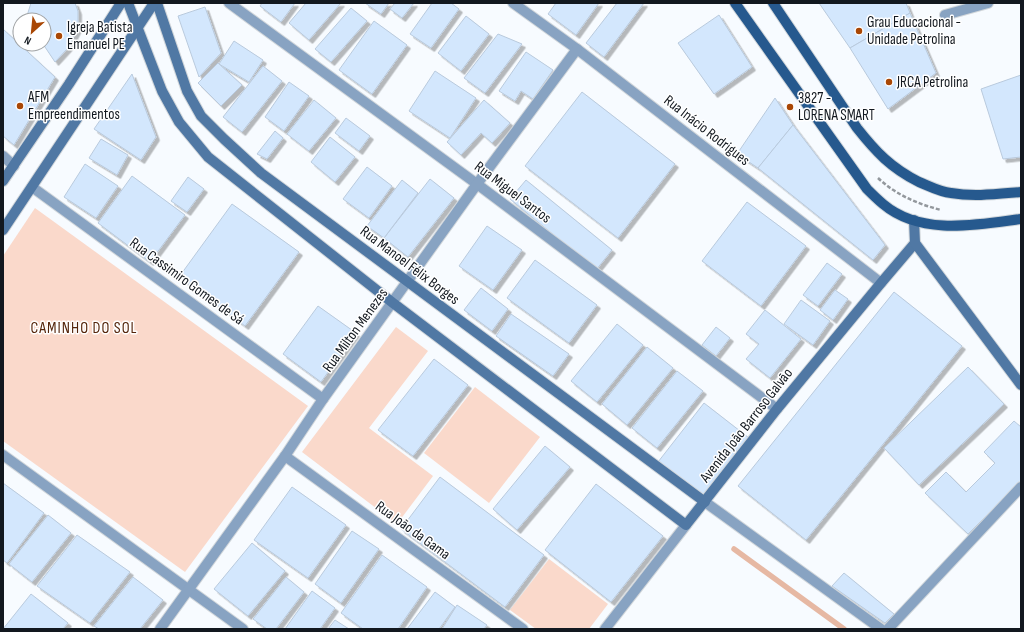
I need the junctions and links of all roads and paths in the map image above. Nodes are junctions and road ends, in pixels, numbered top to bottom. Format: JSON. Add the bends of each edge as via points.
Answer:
{"nodes":[{"id":1,"x":121,"y":3,"type":"edge"},
{"id":2,"x":128,"y":3,"type":"edge"},
{"id":3,"x":156,"y":3,"type":"edge"},
{"id":4,"x":229,"y":3,"type":"edge"},
{"id":5,"x":513,"y":3,"type":"edge"},
{"id":6,"x":735,"y":3,"type":"edge"},
{"id":7,"x":773,"y":3,"type":"edge"},
{"id":8,"x":988,"y":3,"type":"edge"},
{"id":9,"x":945,"y":15,"type":"dead end"},
{"id":10,"x":138,"y":28,"type":"junction"},
{"id":11,"x":577,"y":49,"type":"junction"},
{"id":12,"x":3,"y":156,"type":"edge"},
{"id":13,"x":14,"y":166,"type":"junction"},
{"id":14,"x":3,"y":181,"type":"edge"},
{"id":15,"x":478,"y":184,"type":"junction"},
{"id":16,"x":32,"y":187,"type":"junction"},
{"id":17,"x":1021,"y":192,"type":"edge"},
{"id":18,"x":914,"y":220,"type":"junction"},
{"id":19,"x":1021,"y":220,"type":"edge"},
{"id":20,"x":3,"y":230,"type":"edge"},
{"id":21,"x":915,"y":243,"type":"junction"},
{"id":22,"x":408,"y":282,"type":"junction"},
{"id":23,"x":881,"y":283,"type":"junction"},
{"id":24,"x":393,"y":303,"type":"junction"},
{"id":25,"x":1021,"y":385,"type":"edge"},
{"id":26,"x":323,"y":399,"type":"junction"},
{"id":27,"x":777,"y":408,"type":"junction"},
{"id":28,"x":3,"y":455,"type":"edge"},
{"id":29,"x":285,"y":456,"type":"junction"},
{"id":30,"x":1021,"y":487,"type":"edge"},
{"id":31,"x":705,"y":502,"type":"junction"},
{"id":32,"x":686,"y":525,"type":"junction"},
{"id":33,"x":189,"y":590,"type":"junction"},
{"id":34,"x":160,"y":629,"type":"edge"},
{"id":35,"x":243,"y":629,"type":"edge"},
{"id":36,"x":523,"y":629,"type":"edge"},
{"id":37,"x":606,"y":629,"type":"edge"},
{"id":38,"x":881,"y":629,"type":"edge"},
{"id":39,"x":888,"y":629,"type":"edge"}],
"edges":[{"from":1,"to":13,"type":"street"},
{"from":2,"to":10,"type":"street"},
{"from":3,"to":10,"type":"street"},
{"from":3,"to":22,"type":"street","name":"Rua Manoel Félix Borges","via":[[187,91],[202,116],[261,173]]},
{"from":4,"to":15,"type":"street","name":"Rua Miguel Santos"},
{"from":5,"to":11,"type":"street","name":"Rua Inácio Rodrigues"},
{"from":6,"to":18,"type":"main road","via":[[867,189],[895,212]]},
{"from":7,"to":17,"type":"main road","via":[[857,128],[890,164],[928,186],[949,193],[977,195]]},
{"from":8,"to":9,"type":"street"},
{"from":10,"to":16,"type":"street"},
{"from":10,"to":24,"type":"street","via":[[162,91],[179,122],[208,157]]},
{"from":11,"to":15,"type":"street","name":"Rua Milton Menezes"},
{"from":11,"to":23,"type":"street","name":"Rua Inácio Rodrigues"},
{"from":12,"to":13,"type":"street"},
{"from":13,"to":14,"type":"street"},
{"from":15,"to":22,"type":"street","name":"Rua Milton Menezes"},
{"from":15,"to":27,"type":"street","name":"Rua Miguel Santos"},
{"from":16,"to":20,"type":"street"},
{"from":16,"to":26,"type":"street","name":"Rua Cassimiro Gomes de Sá"},
{"from":18,"to":19,"type":"main road","via":[[951,226]]},
{"from":18,"to":21,"type":"street"},
{"from":21,"to":23,"type":"street","name":"Avenida João Barroso Galvão"},
{"from":21,"to":25,"type":"street"},
{"from":22,"to":24,"type":"street","name":"Rua Milton Menezes"},
{"from":22,"to":31,"type":"street","name":"Rua Manoel Félix Borges"},
{"from":23,"to":27,"type":"street","name":"Avenida João Barroso Galvão"},
{"from":24,"to":26,"type":"street","name":"Rua Milton Menezes"},
{"from":24,"to":32,"type":"street"},
{"from":26,"to":29,"type":"street","name":"Rua Milton Menezes"},
{"from":27,"to":31,"type":"street","name":"Avenida João Barroso Galvão"},
{"from":28,"to":33,"type":"street"},
{"from":29,"to":33,"type":"street","name":"Rua Milton Menezes"},
{"from":29,"to":36,"type":"street","name":"Rua João da Gama"},
{"from":30,"to":39,"type":"street"},
{"from":31,"to":32,"type":"street","name":"Avenida João Barroso Galvão"},
{"from":31,"to":38,"type":"street"},
{"from":32,"to":37,"type":"street","name":"Avenida João Barroso Galvão"},
{"from":33,"to":34,"type":"street","name":"Rua Milton Menezes"},
{"from":33,"to":35,"type":"street"}]}
